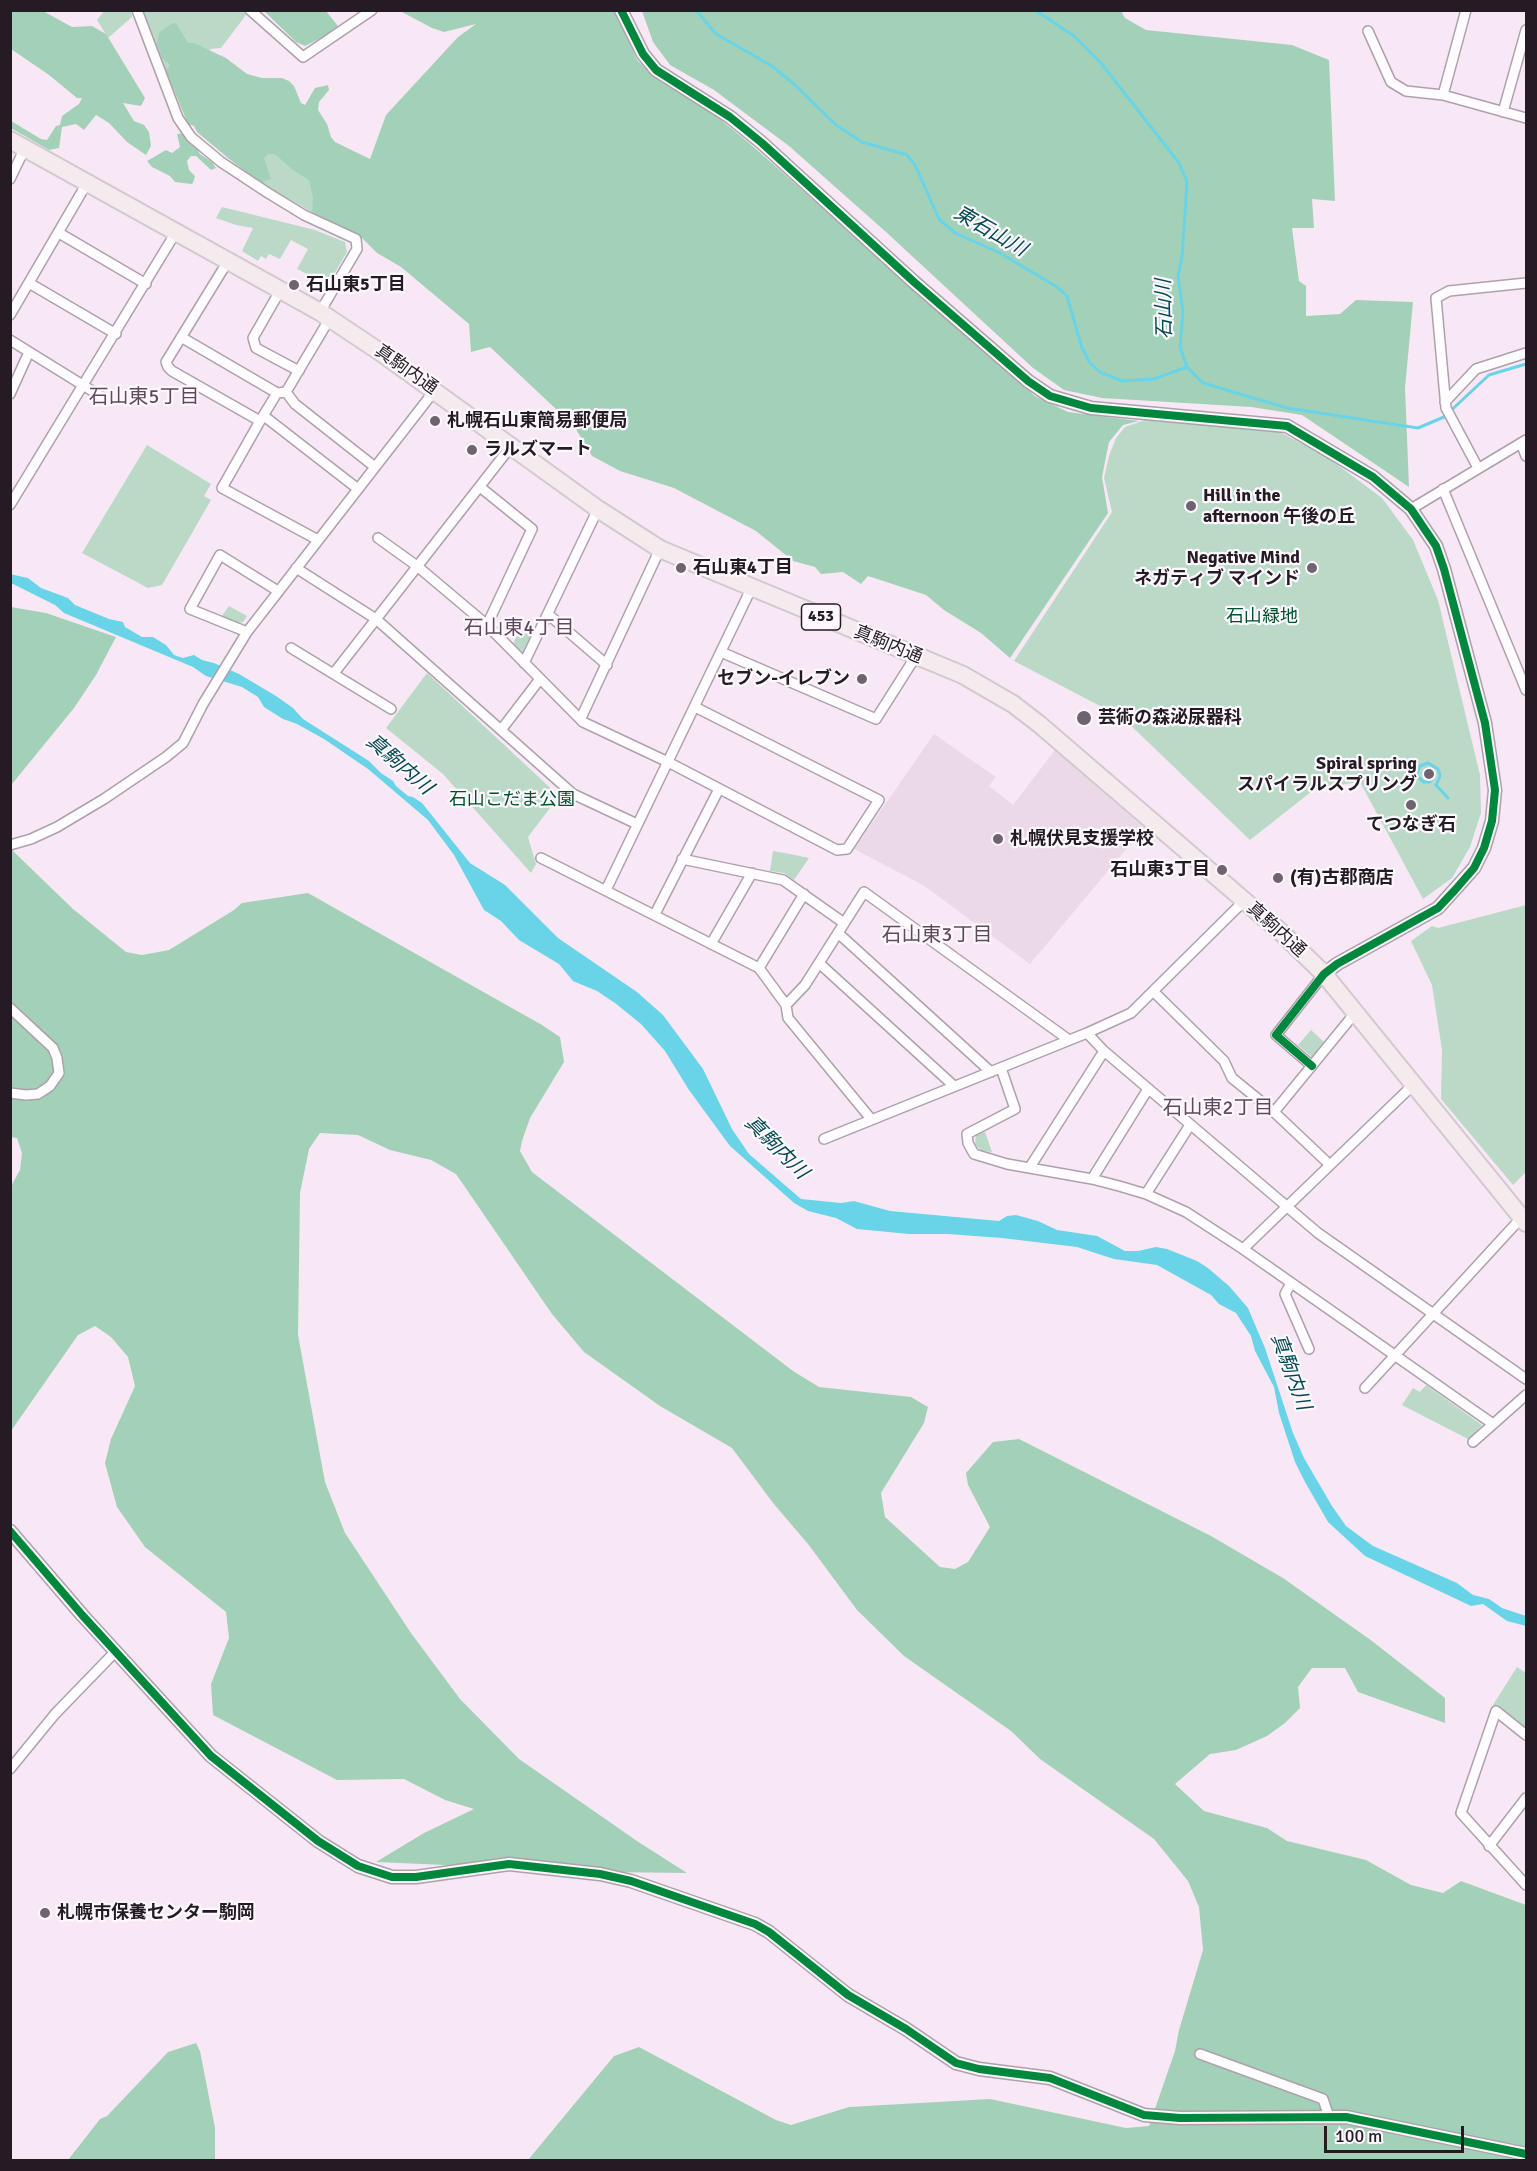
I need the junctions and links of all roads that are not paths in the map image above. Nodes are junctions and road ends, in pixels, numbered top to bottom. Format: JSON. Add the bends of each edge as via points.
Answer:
{"nodes":[{"id":1,"x":137,"y":10,"type":"edge"},
{"id":2,"x":250,"y":10,"type":"edge"},
{"id":3,"x":372,"y":10,"type":"edge"},
{"id":4,"x":621,"y":10,"type":"edge"},
{"id":5,"x":1466,"y":10,"type":"edge"},
{"id":6,"x":1527,"y":30,"type":"edge"},
{"id":7,"x":1368,"y":31,"type":"dead end"},
{"id":8,"x":1443,"y":95,"type":"junction"},
{"id":9,"x":1503,"y":112,"type":"junction"},
{"id":10,"x":1527,"y":118,"type":"edge"},
{"id":11,"x":18,"y":144,"type":"edge"},
{"id":12,"x":10,"y":179,"type":"edge"},
{"id":13,"x":87,"y":183,"type":"junction"},
{"id":14,"x":176,"y":232,"type":"junction"},
{"id":15,"x":59,"y":233,"type":"junction"},
{"id":16,"x":228,"y":261,"type":"junction"},
{"id":17,"x":28,"y":283,"type":"junction"},
{"id":18,"x":1527,"y":283,"type":"edge"},
{"id":19,"x":146,"y":284,"type":"junction"},
{"id":20,"x":281,"y":289,"type":"junction"},
{"id":21,"x":10,"y":315,"type":"edge"},
{"id":22,"x":325,"y":315,"type":"junction"},
{"id":23,"x":116,"y":334,"type":"junction"},
{"id":24,"x":181,"y":338,"type":"junction"},
{"id":25,"x":10,"y":340,"type":"edge"},
{"id":26,"x":29,"y":352,"type":"junction"},
{"id":27,"x":1527,"y":353,"type":"edge"},
{"id":28,"x":299,"y":371,"type":"junction"},
{"id":29,"x":84,"y":386,"type":"junction"},
{"id":30,"x":435,"y":390,"type":"junction"},
{"id":31,"x":282,"y":393,"type":"junction"},
{"id":32,"x":10,"y":394,"type":"edge"},
{"id":33,"x":102,"y":397,"type":"dead end"},
{"id":34,"x":1446,"y":405,"type":"junction"},
{"id":35,"x":262,"y":419,"type":"junction"},
{"id":36,"x":1524,"y":441,"type":"edge"},
{"id":37,"x":512,"y":445,"type":"junction"},
{"id":38,"x":1527,"y":456,"type":"edge"},
{"id":39,"x":375,"y":467,"type":"junction"},
{"id":40,"x":1478,"y":468,"type":"junction"},
{"id":41,"x":480,"y":487,"type":"junction"},
{"id":42,"x":358,"y":489,"type":"junction"},
{"id":43,"x":1443,"y":489,"type":"junction"},
{"id":44,"x":10,"y":505,"type":"edge"},
{"id":45,"x":1411,"y":508,"type":"junction"},
{"id":46,"x":598,"y":509,"type":"junction"},
{"id":47,"x":378,"y":538,"type":"dead end"},
{"id":48,"x":318,"y":540,"type":"junction"},
{"id":49,"x":660,"y":549,"type":"junction"},
{"id":50,"x":417,"y":566,"type":"junction"},
{"id":51,"x":296,"y":568,"type":"junction"},
{"id":52,"x":752,"y":589,"type":"junction"},
{"id":53,"x":278,"y":591,"type":"junction"},
{"id":54,"x":549,"y":615,"type":"junction"},
{"id":55,"x":376,"y":619,"type":"junction"},
{"id":56,"x":487,"y":625,"type":"junction"},
{"id":57,"x":245,"y":636,"type":"junction"},
{"id":58,"x":291,"y":648,"type":"dead end"},
{"id":59,"x":721,"y":652,"type":"junction"},
{"id":60,"x":916,"y":656,"type":"junction"},
{"id":61,"x":524,"y":663,"type":"junction"},
{"id":62,"x":607,"y":665,"type":"junction"},
{"id":63,"x":334,"y":673,"type":"junction"},
{"id":64,"x":540,"y":679,"type":"junction"},
{"id":65,"x":1527,"y":690,"type":"edge"},
{"id":66,"x":695,"y":707,"type":"junction"},
{"id":67,"x":391,"y":709,"type":"dead end"},
{"id":68,"x":581,"y":718,"type":"junction"},
{"id":69,"x":501,"y":730,"type":"junction"},
{"id":70,"x":668,"y":762,"type":"junction"},
{"id":71,"x":719,"y":789,"type":"junction"},
{"id":72,"x":637,"y":824,"type":"junction"},
{"id":73,"x":10,"y":845,"type":"edge"},
{"id":74,"x":541,"y":858,"type":"dead end"},
{"id":75,"x":682,"y":859,"type":"junction"},
{"id":76,"x":752,"y":873,"type":"junction"},
{"id":77,"x":606,"y":890,"type":"junction"},
{"id":78,"x":804,"y":894,"type":"junction"},
{"id":79,"x":1244,"y":901,"type":"junction"},
{"id":80,"x":655,"y":914,"type":"junction"},
{"id":81,"x":844,"y":923,"type":"junction"},
{"id":82,"x":838,"y":933,"type":"junction"},
{"id":83,"x":711,"y":944,"type":"junction"},
{"id":84,"x":819,"y":963,"type":"junction"},
{"id":85,"x":759,"y":968,"type":"junction"},
{"id":86,"x":1324,"y":974,"type":"junction"},
{"id":87,"x":1154,"y":992,"type":"junction"},
{"id":88,"x":786,"y":1005,"type":"junction"},
{"id":89,"x":10,"y":1008,"type":"edge"},
{"id":90,"x":1355,"y":1013,"type":"junction"},
{"id":91,"x":1087,"y":1033,"type":"junction"},
{"id":92,"x":1069,"y":1040,"type":"junction"},
{"id":93,"x":1104,"y":1051,"type":"junction"},
{"id":94,"x":1312,"y":1066,"type":"junction"},
{"id":95,"x":1001,"y":1068,"type":"junction"},
{"id":96,"x":991,"y":1072,"type":"junction"},
{"id":97,"x":1413,"y":1084,"type":"junction"},
{"id":98,"x":954,"y":1086,"type":"junction"},
{"id":99,"x":1149,"y":1089,"type":"junction"},
{"id":100,"x":10,"y":1093,"type":"edge"},
{"id":101,"x":1274,"y":1112,"type":"junction"},
{"id":102,"x":871,"y":1119,"type":"junction"},
{"id":103,"x":1190,"y":1125,"type":"junction"},
{"id":104,"x":824,"y":1139,"type":"dead end"},
{"id":105,"x":1330,"y":1165,"type":"junction"},
{"id":106,"x":1030,"y":1167,"type":"junction"},
{"id":107,"x":1092,"y":1179,"type":"junction"},
{"id":108,"x":1146,"y":1194,"type":"junction"},
{"id":109,"x":1288,"y":1206,"type":"junction"},
{"id":110,"x":1524,"y":1220,"type":"edge"},
{"id":111,"x":1243,"y":1249,"type":"junction"},
{"id":112,"x":1291,"y":1283,"type":"junction"},
{"id":113,"x":1433,"y":1314,"type":"junction"},
{"id":114,"x":1309,"y":1349,"type":"dead end"},
{"id":115,"x":1394,"y":1356,"type":"junction"},
{"id":116,"x":1527,"y":1379,"type":"edge"},
{"id":117,"x":1365,"y":1388,"type":"dead end"},
{"id":118,"x":1527,"y":1395,"type":"edge"},
{"id":119,"x":1493,"y":1424,"type":"junction"},
{"id":120,"x":1473,"y":1442,"type":"dead end"},
{"id":121,"x":10,"y":1531,"type":"edge"},
{"id":122,"x":116,"y":1651,"type":"junction"},
{"id":123,"x":1527,"y":1735,"type":"edge"},
{"id":124,"x":10,"y":1768,"type":"edge"},
{"id":125,"x":1527,"y":1798,"type":"edge"},
{"id":126,"x":1490,"y":1846,"type":"junction"},
{"id":127,"x":1527,"y":1885,"type":"edge"},
{"id":128,"x":1200,"y":2054,"type":"dead end"},
{"id":129,"x":1329,"y":2117,"type":"junction"},
{"id":130,"x":1527,"y":2154,"type":"edge"}],
"edges":[{"from":1,"to":22,"type":"street","via":[[178,118],[191,137],[221,162],[304,215],[356,239],[357,249]]},
{"from":2,"to":3,"type":"street","via":[[303,57]]},
{"from":4,"to":45,"type":"street","via":[[643,54],[656,70],[730,117],[762,143],[914,282],[1050,396],[1091,408],[1287,426],[1373,477]]},
{"from":5,"to":8,"type":"street"},
{"from":6,"to":9,"type":"street"},
{"from":7,"to":8,"type":"street","via":[[1391,82],[1406,91]]},
{"from":8,"to":9,"type":"street"},
{"from":9,"to":10,"type":"street"},
{"from":11,"to":12,"type":"street"},
{"from":11,"to":13,"type":"highway","name":"真駒内通","number":"453"},
{"from":13,"to":14,"type":"highway","name":"真駒内通","number":"453"},
{"from":13,"to":15,"type":"street"},
{"from":14,"to":16,"type":"highway","name":"真駒内通","number":"453"},
{"from":14,"to":19,"type":"street"},
{"from":15,"to":17,"type":"street"},
{"from":15,"to":19,"type":"street"},
{"from":16,"to":20,"type":"highway","name":"真駒内通","number":"453"},
{"from":16,"to":24,"type":"street"},
{"from":17,"to":21,"type":"street"},
{"from":17,"to":23,"type":"street"},
{"from":18,"to":34,"type":"street","via":[[1449,291],[1436,298]]},
{"from":19,"to":23,"type":"street"},
{"from":20,"to":22,"type":"highway","name":"真駒内通","number":"453"},
{"from":20,"to":28,"type":"street","via":[[253,338],[256,348]]},
{"from":22,"to":28,"type":"street"},
{"from":22,"to":30,"type":"highway","name":"真駒内通","number":"453"},
{"from":23,"to":29,"type":"street"},
{"from":24,"to":31,"type":"street"},
{"from":24,"to":35,"type":"street","via":[[166,362],[172,371]]},
{"from":25,"to":26,"type":"street"},
{"from":26,"to":29,"type":"street"},
{"from":26,"to":32,"type":"street"},
{"from":27,"to":34,"type":"street","via":[[1476,369]]},
{"from":28,"to":31,"type":"street"},
{"from":29,"to":33,"type":"street"},
{"from":29,"to":44,"type":"street"},
{"from":30,"to":37,"type":"highway","name":"真駒内通","number":"453"},
{"from":30,"to":39,"type":"street"},
{"from":31,"to":35,"type":"street"},
{"from":31,"to":39,"type":"street"},
{"from":34,"to":40,"type":"street"},
{"from":35,"to":42,"type":"street"},
{"from":35,"to":48,"type":"street","via":[[222,488]]},
{"from":36,"to":38,"type":"street"},
{"from":36,"to":40,"type":"street"},
{"from":37,"to":41,"type":"street"},
{"from":37,"to":46,"type":"highway","name":"真駒内通","number":"453"},
{"from":39,"to":42,"type":"street"},
{"from":40,"to":43,"type":"street"},
{"from":41,"to":50,"type":"street"},
{"from":41,"to":56,"type":"street","via":[[532,529]]},
{"from":42,"to":48,"type":"street"},
{"from":43,"to":45,"type":"street"},
{"from":43,"to":65,"type":"street"},
{"from":45,"to":86,"type":"street","via":[[1436,546],[1444,569],[1485,723],[1495,790],[1492,821],[1474,868],[1438,908]]},
{"from":46,"to":49,"type":"highway","name":"真駒内通","number":"453"},
{"from":46,"to":54,"type":"street"},
{"from":47,"to":50,"type":"street"},
{"from":48,"to":51,"type":"street"},
{"from":49,"to":52,"type":"highway","name":"真駒内通","number":"453"},
{"from":49,"to":62,"type":"street"},
{"from":50,"to":55,"type":"street"},
{"from":50,"to":56,"type":"street"},
{"from":51,"to":53,"type":"street"},
{"from":51,"to":55,"type":"street"},
{"from":52,"to":59,"type":"street"},
{"from":52,"to":60,"type":"highway","name":"真駒内通","number":"453"},
{"from":53,"to":57,"type":"street"},
{"from":53,"to":57,"type":"street","via":[[220,555],[190,609]]},
{"from":54,"to":61,"type":"street"},
{"from":54,"to":62,"type":"street"},
{"from":55,"to":63,"type":"street"},
{"from":55,"to":69,"type":"street"},
{"from":56,"to":61,"type":"street"},
{"from":57,"to":73,"type":"street","via":[[183,743],[57,827]]},
{"from":58,"to":63,"type":"street"},
{"from":59,"to":60,"type":"street","via":[[876,720]]},
{"from":59,"to":66,"type":"street"},
{"from":60,"to":79,"type":"highway","name":"真駒内通","number":"453","via":[[963,675],[1013,704]]},
{"from":61,"to":64,"type":"street"},
{"from":62,"to":68,"type":"street"},
{"from":63,"to":67,"type":"street"},
{"from":64,"to":68,"type":"street"},
{"from":64,"to":69,"type":"street"},
{"from":66,"to":70,"type":"street"},
{"from":66,"to":71,"type":"street","via":[[879,800],[847,849],[837,850]]},
{"from":68,"to":70,"type":"street"},
{"from":69,"to":72,"type":"street","via":[[573,794]]},
{"from":70,"to":71,"type":"street"},
{"from":70,"to":72,"type":"street"},
{"from":71,"to":75,"type":"street"},
{"from":72,"to":77,"type":"street"},
{"from":74,"to":77,"type":"street"},
{"from":75,"to":76,"type":"street"},
{"from":75,"to":80,"type":"street"},
{"from":76,"to":78,"type":"street","via":[[783,880]]},
{"from":76,"to":83,"type":"street"},
{"from":77,"to":80,"type":"street"},
{"from":78,"to":81,"type":"street"},
{"from":78,"to":85,"type":"street"},
{"from":79,"to":86,"type":"highway","name":"真駒内通","number":"453"},
{"from":79,"to":87,"type":"street"},
{"from":80,"to":83,"type":"street"},
{"from":81,"to":82,"type":"street"},
{"from":81,"to":92,"type":"street","via":[[864,892]]},
{"from":82,"to":84,"type":"street"},
{"from":82,"to":96,"type":"street"},
{"from":83,"to":85,"type":"street"},
{"from":84,"to":88,"type":"street","via":[[806,985]]},
{"from":84,"to":98,"type":"street"},
{"from":85,"to":88,"type":"street"},
{"from":86,"to":90,"type":"highway","name":"真駒内通","number":"453"},
{"from":86,"to":94,"type":"street","via":[[1276,1035]]},
{"from":87,"to":91,"type":"street","via":[[1131,1014]]},
{"from":87,"to":101,"type":"street","via":[[1224,1061],[1232,1078]]},
{"from":88,"to":102,"type":"street","via":[[788,1018]]},
{"from":89,"to":100,"type":"street","via":[[53,1047],[59,1073],[38,1094]]},
{"from":90,"to":94,"type":"street"},
{"from":90,"to":97,"type":"highway","name":"真駒内通","number":"453"},
{"from":91,"to":92,"type":"street"},
{"from":91,"to":93,"type":"street"},
{"from":92,"to":95,"type":"street"},
{"from":93,"to":99,"type":"street"},
{"from":93,"to":106,"type":"street"},
{"from":94,"to":101,"type":"street"},
{"from":95,"to":96,"type":"street"},
{"from":95,"to":106,"type":"street","via":[[1015,1109],[967,1134],[968,1143],[980,1157]]},
{"from":96,"to":98,"type":"street"},
{"from":97,"to":105,"type":"street"},
{"from":97,"to":110,"type":"highway","name":"真駒内通","number":"453"},
{"from":98,"to":102,"type":"street"},
{"from":99,"to":103,"type":"street"},
{"from":99,"to":107,"type":"street"},
{"from":101,"to":105,"type":"street"},
{"from":102,"to":104,"type":"street"},
{"from":103,"to":108,"type":"street"},
{"from":103,"to":109,"type":"street"},
{"from":105,"to":109,"type":"street"},
{"from":106,"to":107,"type":"street"},
{"from":107,"to":108,"type":"street"},
{"from":108,"to":111,"type":"street","via":[[1186,1212]]},
{"from":109,"to":111,"type":"street"},
{"from":109,"to":113,"type":"street","via":[[1318,1233]]},
{"from":110,"to":113,"type":"street"},
{"from":111,"to":112,"type":"street"},
{"from":112,"to":114,"type":"street","via":[[1285,1294]]},
{"from":112,"to":115,"type":"street"},
{"from":113,"to":115,"type":"street"},
{"from":113,"to":116,"type":"street"},
{"from":115,"to":117,"type":"street"},
{"from":115,"to":119,"type":"street"},
{"from":118,"to":119,"type":"street"},
{"from":119,"to":120,"type":"street"},
{"from":121,"to":122,"type":"street"},
{"from":122,"to":124,"type":"street","via":[[55,1713]]},
{"from":122,"to":129,"type":"street","via":[[211,1756],[318,1841],[358,1866],[392,1877],[416,1877],[509,1864],[631,1881],[755,1924],[848,1995],[956,2063],[1050,2078],[1144,2115]]},
{"from":123,"to":126,"type":"street","via":[[1496,1711],[1461,1813]]},
{"from":125,"to":126,"type":"street"},
{"from":126,"to":127,"type":"street"},
{"from":128,"to":129,"type":"street","via":[[1323,2099]]},
{"from":129,"to":130,"type":"street","via":[[1346,2117]]}]}
